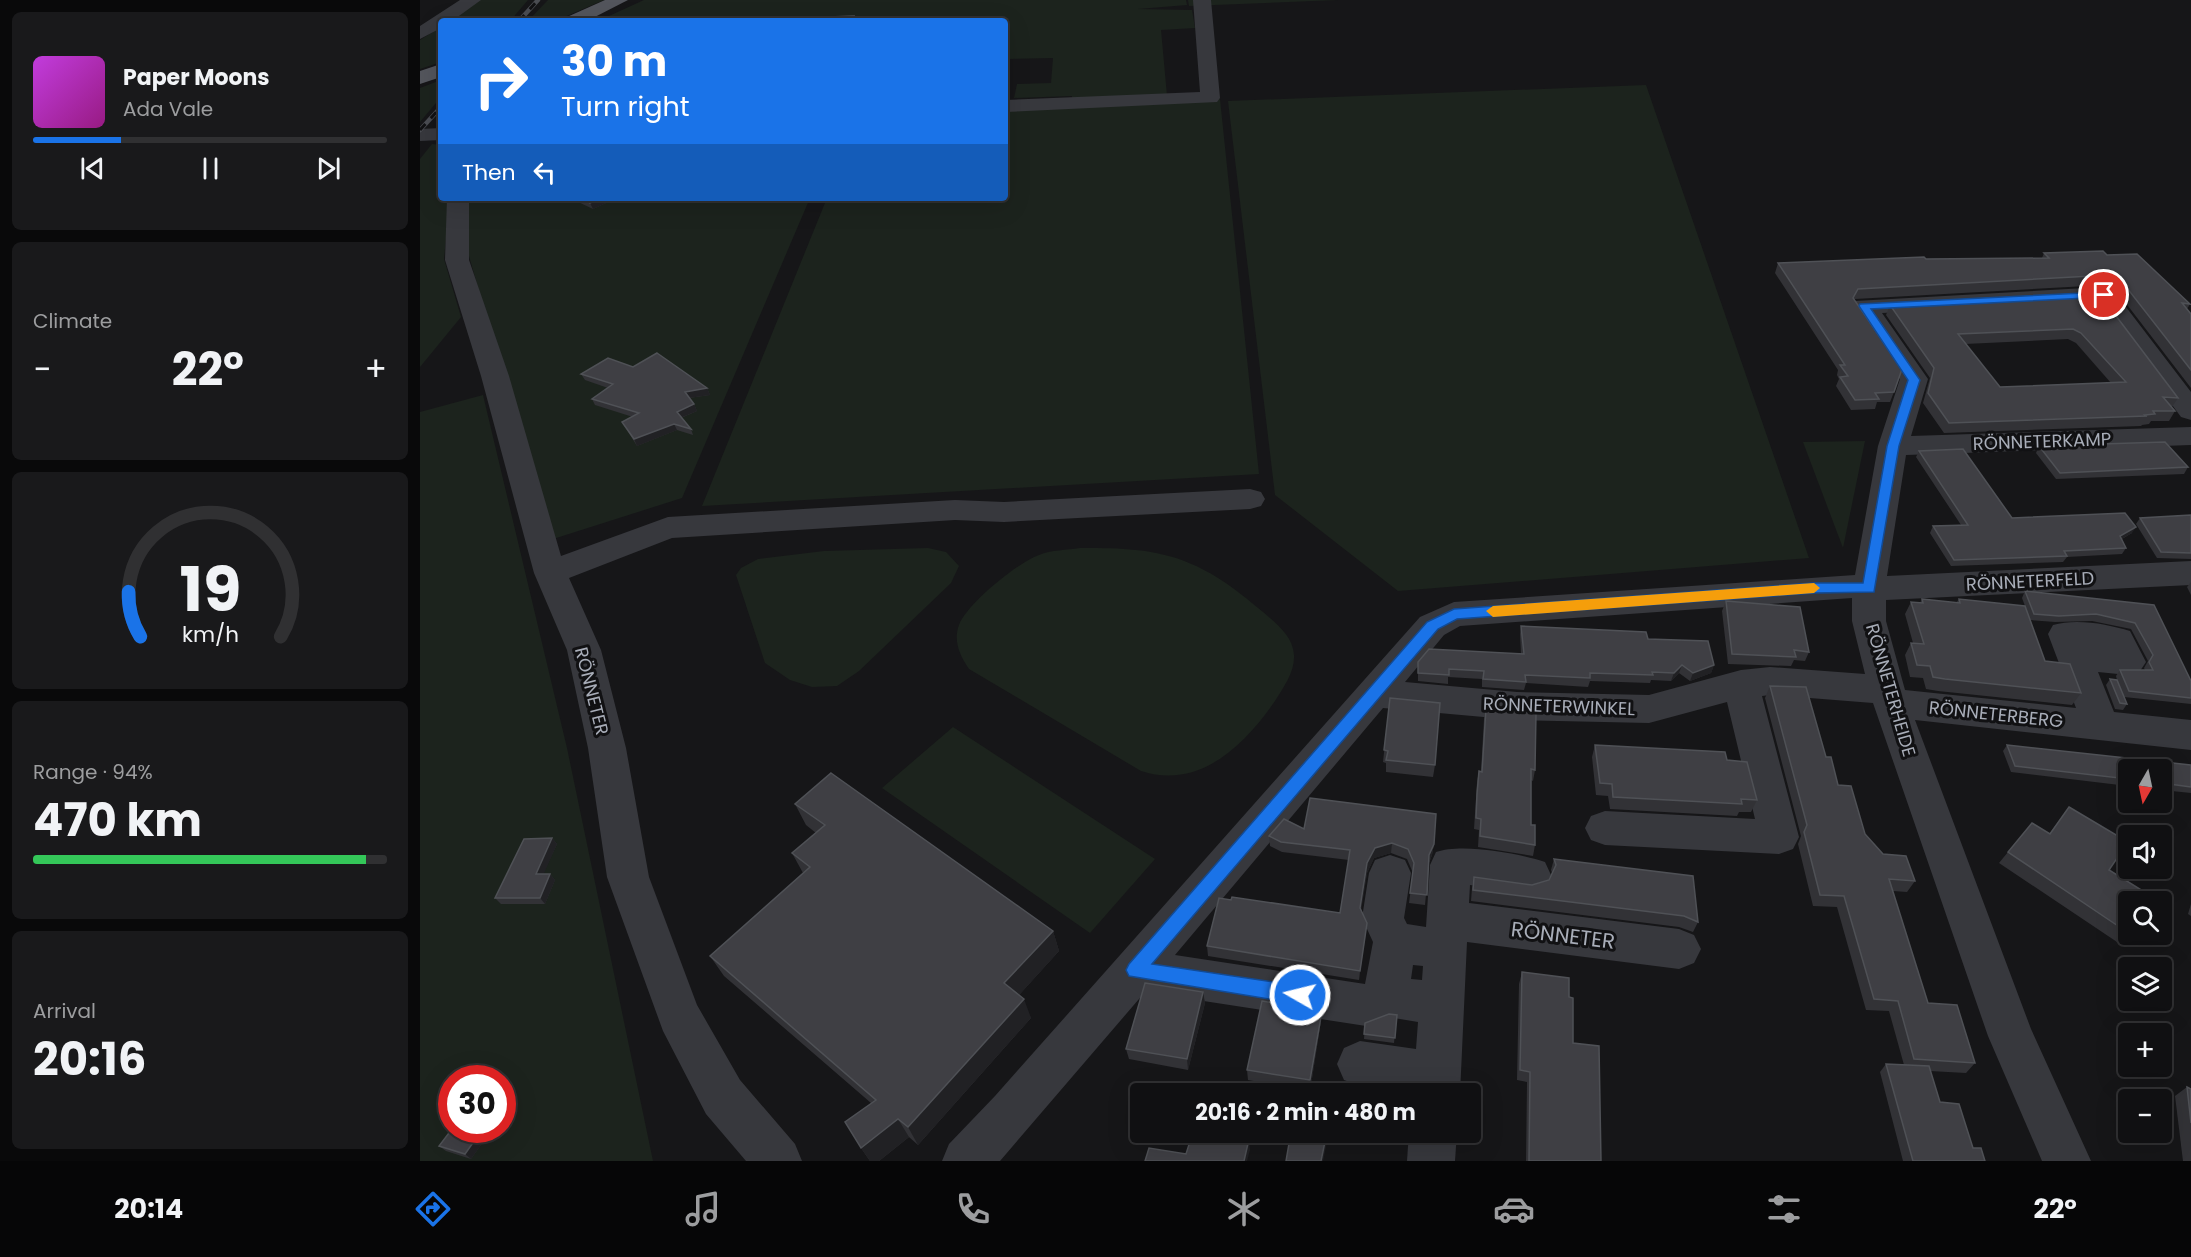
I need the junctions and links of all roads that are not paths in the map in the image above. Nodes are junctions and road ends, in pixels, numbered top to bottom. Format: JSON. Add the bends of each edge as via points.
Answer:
{"nodes":[{"id":1,"x":472,"y":0,"type":"edge"},
{"id":2,"x":619,"y":0,"type":"edge"},
{"id":3,"x":1202,"y":0,"type":"edge"},
{"id":4,"x":444,"y":18,"type":"edge"},
{"id":5,"x":581,"y":18,"type":"edge"},
{"id":6,"x":438,"y":22,"type":"edge"},
{"id":7,"x":420,"y":34,"type":"edge"},
{"id":8,"x":438,"y":71,"type":"edge"},
{"id":9,"x":420,"y":78,"type":"edge"},
{"id":10,"x":1008,"y":106,"type":"edge"},
{"id":11,"x":438,"y":134,"type":"edge"},
{"id":12,"x":420,"y":135,"type":"edge"},
{"id":13,"x":458,"y":201,"type":"edge"},
{"id":14,"x":2191,"y":411,"type":"edge"},
{"id":15,"x":2191,"y":436,"type":"edge"},
{"id":16,"x":1893,"y":446,"type":"junction"},
{"id":17,"x":1250,"y":498,"type":"dead end"},
{"id":18,"x":550,"y":573,"type":"junction"},
{"id":19,"x":2191,"y":573,"type":"edge"},
{"id":20,"x":1869,"y":589,"type":"junction"},
{"id":21,"x":2074,"y":656,"type":"dead end"},
{"id":22,"x":1741,"y":684,"type":"junction"},
{"id":23,"x":1374,"y":693,"type":"junction"},
{"id":24,"x":1889,"y":697,"type":"junction"},
{"id":25,"x":2101,"y":725,"type":"junction"},
{"id":26,"x":2189,"y":738,"type":"edge"},
{"id":27,"x":1605,"y":828,"type":"dead end"},
{"id":28,"x":1390,"y":873,"type":"dead end"},
{"id":29,"x":1530,"y":875,"type":"dead end"},
{"id":30,"x":1446,"y":935,"type":"junction"},
{"id":31,"x":1394,"y":942,"type":"junction"},
{"id":32,"x":1679,"y":949,"type":"dead end"},
{"id":33,"x":1135,"y":970,"type":"junction"},
{"id":34,"x":1387,"y":996,"type":"junction"},
{"id":35,"x":1442,"y":1005,"type":"junction"},
{"id":36,"x":1360,"y":1064,"type":"dead end"},
{"id":37,"x":1432,"y":1083,"type":"edge"},
{"id":38,"x":1436,"y":1083,"type":"edge"},
{"id":39,"x":1432,"y":1143,"type":"edge"},
{"id":40,"x":778,"y":1161,"type":"edge"},
{"id":41,"x":966,"y":1161,"type":"edge"},
{"id":42,"x":1431,"y":1161,"type":"edge"},
{"id":43,"x":2067,"y":1161,"type":"edge"}],
"edges":[{"from":1,"to":4,"type":"street"},
{"from":2,"to":5,"type":"main road"},
{"from":3,"to":10,"type":"street","via":[[1210,98]]},
{"from":6,"to":7,"type":"street"},
{"from":8,"to":9,"type":"main road"},
{"from":11,"to":12,"type":"street"},
{"from":13,"to":18,"type":"street","name":"RÖNNETER","via":[[457,260],[495,376]]},
{"from":14,"to":16,"type":"street","name":"RÖNNETERHEIDE","via":[[2104,295],[1864,306],[1914,380]]},
{"from":15,"to":16,"type":"street","name":"RÖNNETERKAMP"},
{"from":16,"to":20,"type":"street","name":"RÖNNETERHEIDE"},
{"from":17,"to":18,"type":"street","via":[[1004,512],[955,510],[668,528]]},
{"from":18,"to":40,"type":"street","name":"RÖNNETER","via":[[584,650],[607,748],[628,877],[680,1016],[723,1096]]},
{"from":19,"to":20,"type":"street","name":"RÖNNETERFELD"},
{"from":20,"to":23,"type":"street","name":"RÖNNETERFELD","via":[[1838,587],[1454,614],[1432,626]]},
{"from":20,"to":24,"type":"street","name":"RÖNNETERHEIDE","via":[[1869,621]]},
{"from":21,"to":25,"type":"street"},
{"from":22,"to":23,"type":"street","name":"RÖNNETERWINKEL","via":[[1649,709],[1505,705]]},
{"from":22,"to":24,"type":"street","name":"RÖNNETERWINKEL","via":[[1770,681]]},
{"from":22,"to":27,"type":"street","via":[[1779,837]]},
{"from":23,"to":33,"type":"street","name":"RÖNNETERFELD"},
{"from":24,"to":25,"type":"street","name":"RÖNNETERBERG"},
{"from":24,"to":43,"type":"street","name":"RÖNNETERHEIDE","via":[[2011,1036]]},
{"from":25,"to":26,"type":"street","name":"RÖNNETERBERG"},
{"from":28,"to":31,"type":"street","via":[[1383,918]]},
{"from":29,"to":30,"type":"street","via":[[1450,865]]},
{"from":30,"to":31,"type":"street","name":"RÖNNETER"},
{"from":30,"to":32,"type":"street","name":"RÖNNETER"},
{"from":30,"to":35,"type":"street"},
{"from":31,"to":34,"type":"street"},
{"from":33,"to":34,"type":"street","via":[[1366,1005]]},
{"from":33,"to":41,"type":"street","name":"RÖNNETERFELD"},
{"from":34,"to":35,"type":"street"},
{"from":35,"to":38,"type":"street"},
{"from":36,"to":37,"type":"street"},
{"from":39,"to":42,"type":"street"}]}
